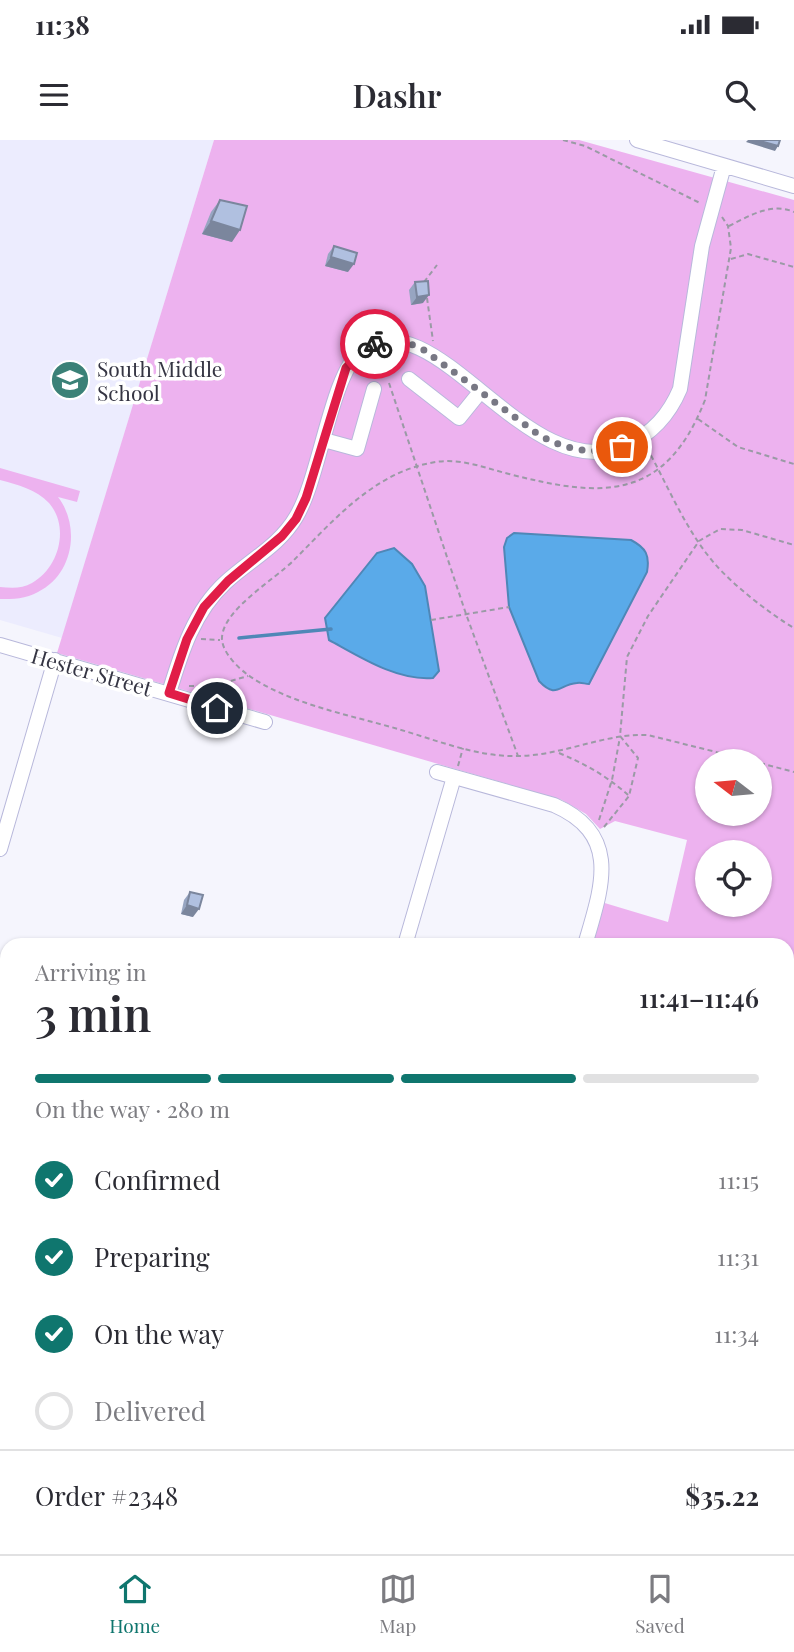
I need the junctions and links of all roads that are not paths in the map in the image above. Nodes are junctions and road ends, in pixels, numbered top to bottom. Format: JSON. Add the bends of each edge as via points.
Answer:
{"nodes":[{"id":1,"x":637,"y":140,"type":"edge"},
{"id":2,"x":724,"y":166,"type":"junction"},
{"id":3,"x":794,"y":186,"type":"edge"},
{"id":4,"x":409,"y":379,"type":"dead end"},
{"id":5,"x":374,"y":389,"type":"dead end"},
{"id":6,"x":480,"y":392,"type":"junction"},
{"id":7,"x":324,"y":440,"type":"junction"},
{"id":8,"x":0,"y":645,"type":"edge"},
{"id":9,"x":55,"y":660,"type":"junction"},
{"id":10,"x":171,"y":688,"type":"junction"},
{"id":11,"x":265,"y":722,"type":"dead end"},
{"id":12,"x":437,"y":772,"type":"dead end"},
{"id":13,"x":454,"y":777,"type":"junction"},
{"id":14,"x":0,"y":849,"type":"edge"},
{"id":15,"x":407,"y":938,"type":"edge"},
{"id":16,"x":587,"y":938,"type":"edge"}],
"edges":[{"from":1,"to":2,"type":"street"},
{"from":2,"to":3,"type":"street"},
{"from":2,"to":6,"type":"street","via":[[702,246],[681,389],[659,424],[622,447],[604,452],[570,449],[539,435]]},
{"from":4,"to":6,"type":"street","via":[[459,418]]},
{"from":5,"to":7,"type":"street","via":[[357,449]]},
{"from":6,"to":7,"type":"street","via":[[413,344],[376,344],[364,349],[346,368]]},
{"from":7,"to":10,"type":"street","via":[[296,519],[204,607],[187,639]]},
{"from":8,"to":9,"type":"street","name":"Hester Street"},
{"from":9,"to":10,"type":"street","name":"Hester Street"},
{"from":9,"to":14,"type":"street"},
{"from":10,"to":11,"type":"street","name":"Hester Street"},
{"from":12,"to":13,"type":"street"},
{"from":13,"to":15,"type":"street"},
{"from":13,"to":16,"type":"street","via":[[554,805],[592,832],[603,871]]}]}
